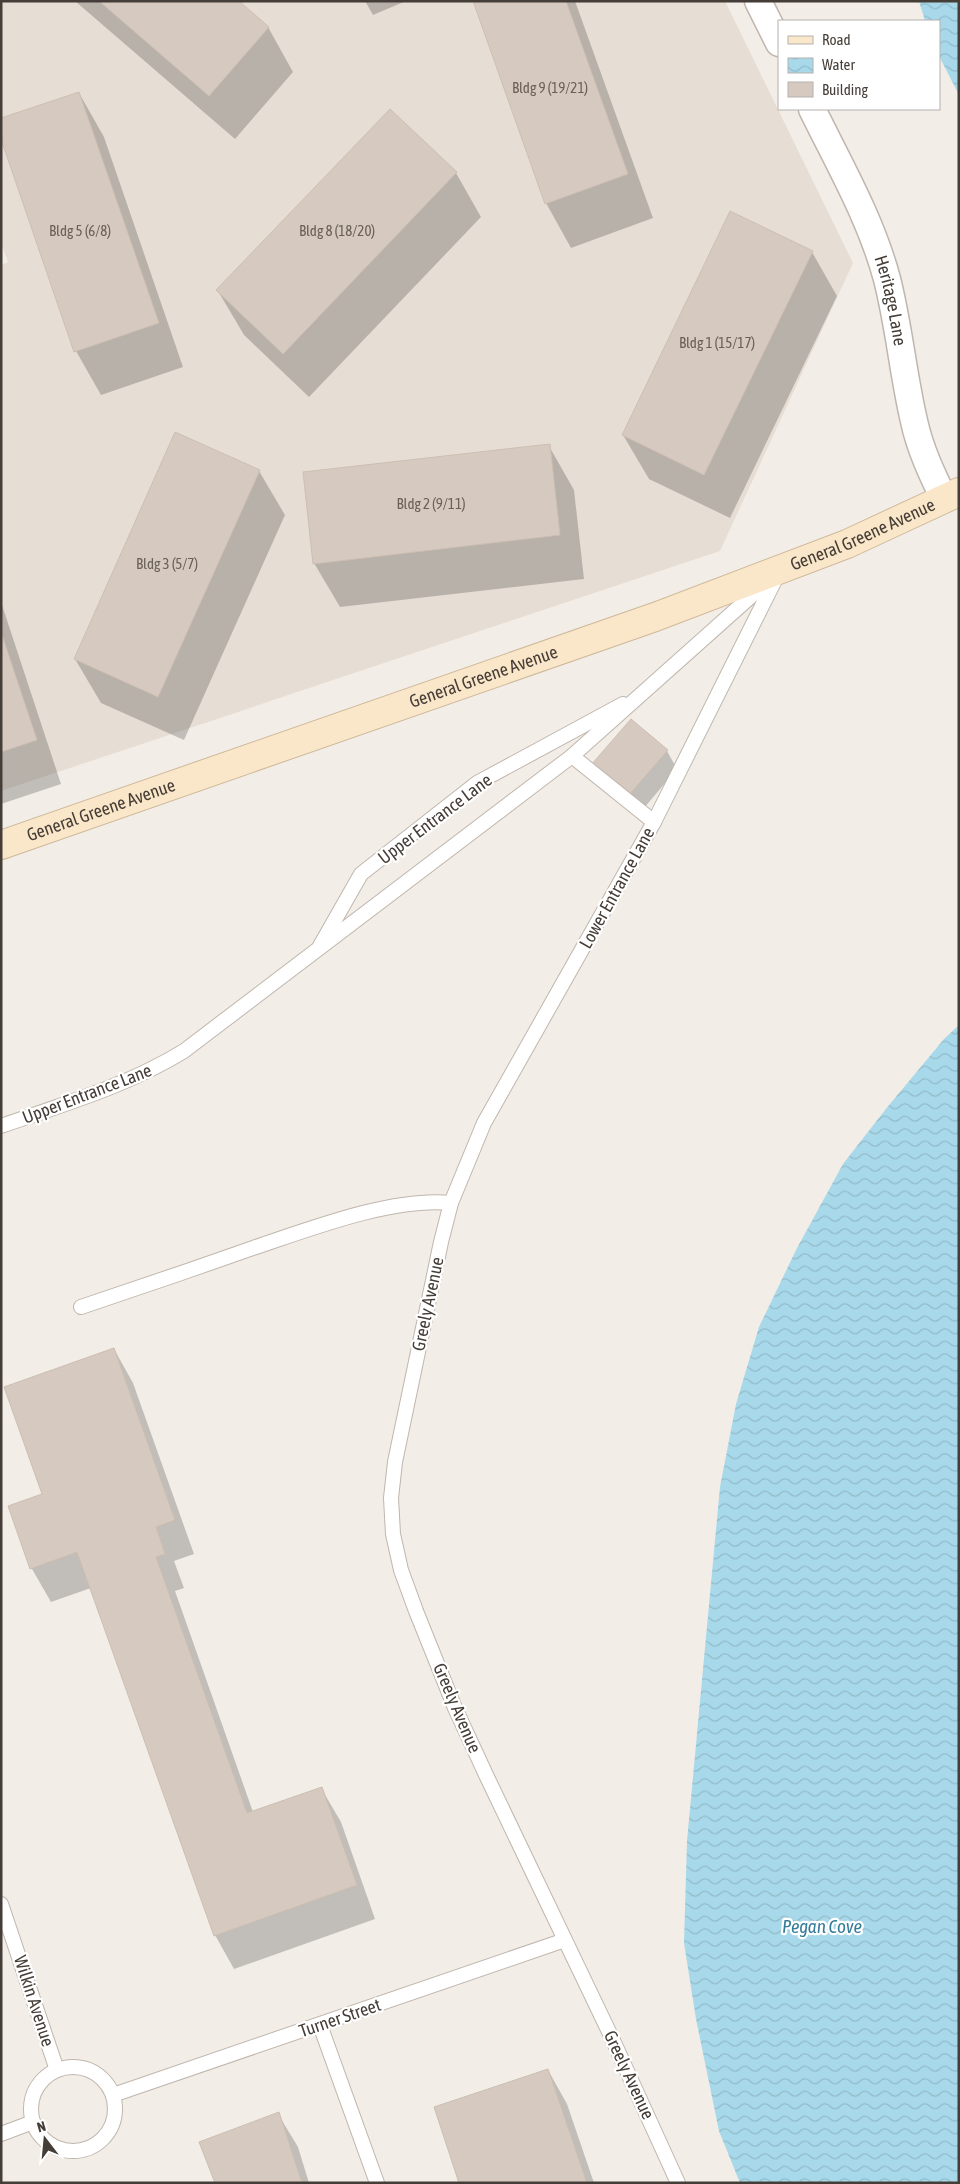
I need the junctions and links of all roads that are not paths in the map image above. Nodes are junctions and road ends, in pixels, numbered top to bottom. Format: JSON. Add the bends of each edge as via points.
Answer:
{"nodes":[{"id":1,"x":758,"y":1,"type":"edge"},
{"id":2,"x":778,"y":41,"type":"edge"},
{"id":3,"x":812,"y":110,"type":"edge"},
{"id":4,"x":952,"y":496,"type":"edge"},
{"id":5,"x":779,"y":571,"type":"junction"},
{"id":6,"x":642,"y":694,"type":"junction"},
{"id":7,"x":572,"y":756,"type":"junction"},
{"id":8,"x":654,"y":822,"type":"junction"},
{"id":9,"x":1,"y":845,"type":"edge"},
{"id":10,"x":316,"y":952,"type":"junction"},
{"id":11,"x":1,"y":1126,"type":"edge"},
{"id":12,"x":451,"y":1203,"type":"junction"},
{"id":13,"x":81,"y":1307,"type":"dead end"},
{"id":14,"x":1,"y":1904,"type":"edge"},
{"id":15,"x":566,"y":1940,"type":"junction"},
{"id":16,"x":320,"y":2025,"type":"junction"},
{"id":17,"x":56,"y":2070,"type":"junction"},
{"id":18,"x":113,"y":2095,"type":"junction"},
{"id":19,"x":33,"y":2122,"type":"junction"},
{"id":20,"x":1,"y":2134,"type":"edge"},
{"id":21,"x":377,"y":2183,"type":"edge"},
{"id":22,"x":678,"y":2183,"type":"edge"}],
"edges":[{"from":1,"to":2,"type":"street"},
{"from":3,"to":4,"type":"street","name":"Heritage Lane","via":[[875,241],[895,313],[914,422],[922,449]]},
{"from":4,"to":5,"type":"street","name":"General Greene Avenue"},
{"from":5,"to":6,"type":"lane","name":"Upper Entrance Lane"},
{"from":5,"to":8,"type":"lane","name":"Lower Entrance Lane"},
{"from":5,"to":9,"type":"street","name":"General Greene Avenue"},
{"from":6,"to":7,"type":"lane","name":"Upper Entrance Lane"},
{"from":6,"to":10,"type":"lane","name":"Upper Entrance Lane","via":[[477,783],[361,874]]},
{"from":7,"to":8,"type":"lane"},
{"from":7,"to":10,"type":"lane","name":"Upper Entrance Lane"},
{"from":8,"to":12,"type":"lane","name":"Lower Entrance Lane","via":[[484,1123]]},
{"from":10,"to":11,"type":"lane","name":"Upper Entrance Lane","via":[[215,1029],[152,1070]]},
{"from":12,"to":13,"type":"lane","via":[[413,1203],[335,1222]]},
{"from":12,"to":15,"type":"lane","name":"Greely Avenue","via":[[395,1462],[391,1498],[393,1534],[400,1570],[455,1708]]},
{"from":14,"to":17,"type":"lane","name":"Wilkin Avenue"},
{"from":15,"to":16,"type":"lane","name":"Turner Street"},
{"from":15,"to":22,"type":"lane","name":"Greely Avenue"},
{"from":16,"to":18,"type":"lane","name":"Turner Street"},
{"from":16,"to":21,"type":"lane"},
{"from":17,"to":18,"type":"lane","via":[[73,2067],[91,2071],[104,2080]]},
{"from":17,"to":19,"type":"lane","via":[[43,2079],[33,2096]]},
{"from":18,"to":19,"type":"lane","via":[[112,2125],[103,2139],[87,2149],[73,2151],[52,2146],[40,2136]]},
{"from":19,"to":20,"type":"lane"}]}
